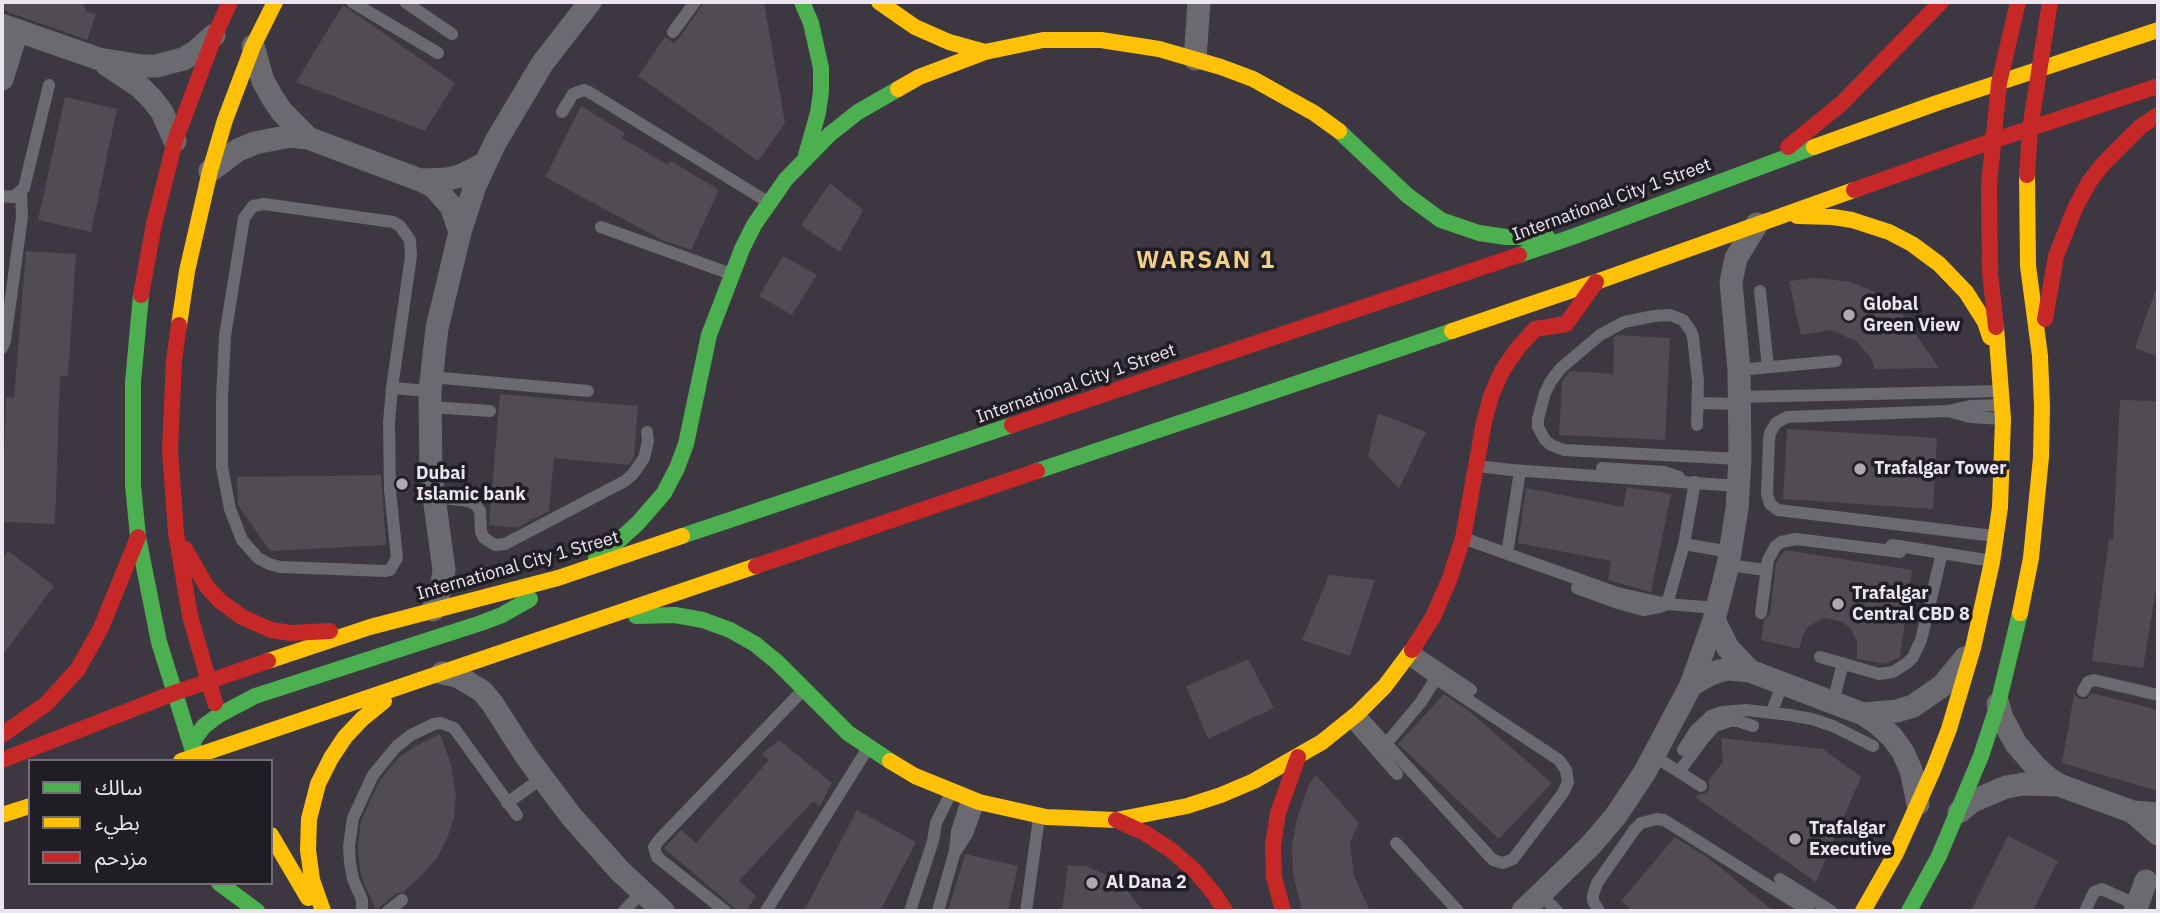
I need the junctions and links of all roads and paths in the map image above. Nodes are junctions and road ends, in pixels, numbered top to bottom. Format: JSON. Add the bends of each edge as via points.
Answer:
{"nodes":[{"id":1,"x":230,"y":2,"type":"edge"},
{"id":2,"x":275,"y":2,"type":"edge"},
{"id":3,"x":352,"y":2,"type":"edge"},
{"id":4,"x":405,"y":2,"type":"edge"},
{"id":5,"x":590,"y":2,"type":"edge"},
{"id":6,"x":695,"y":2,"type":"edge"},
{"id":7,"x":802,"y":2,"type":"edge"},
{"id":8,"x":879,"y":2,"type":"edge"},
{"id":9,"x":1199,"y":2,"type":"edge"},
{"id":10,"x":1941,"y":2,"type":"edge"},
{"id":11,"x":2018,"y":2,"type":"edge"},
{"id":12,"x":2050,"y":2,"type":"edge"},
{"id":13,"x":9,"y":28,"type":"edge"},
{"id":14,"x":2158,"y":30,"type":"edge"},
{"id":15,"x":216,"y":32,"type":"junction"},
{"id":16,"x":673,"y":32,"type":"dead end"},
{"id":17,"x":453,"y":34,"type":"dead end"},
{"id":18,"x":253,"y":46,"type":"junction"},
{"id":19,"x":985,"y":52,"type":"junction"},
{"id":20,"x":438,"y":53,"type":"dead end"},
{"id":21,"x":1195,"y":59,"type":"junction"},
{"id":22,"x":99,"y":60,"type":"junction"},
{"id":23,"x":2038,"y":71,"type":"junction"},
{"id":24,"x":2,"y":79,"type":"edge"},
{"id":25,"x":1999,"y":83,"type":"junction"},
{"id":26,"x":49,"y":85,"type":"dead end"},
{"id":27,"x":2158,"y":86,"type":"edge"},
{"id":28,"x":562,"y":112,"type":"dead end"},
{"id":29,"x":2158,"y":115,"type":"edge"},
{"id":30,"x":2030,"y":130,"type":"junction"},
{"id":31,"x":308,"y":138,"type":"junction"},
{"id":32,"x":175,"y":141,"type":"junction"},
{"id":33,"x":1992,"y":141,"type":"junction"},
{"id":34,"x":805,"y":158,"type":"junction"},
{"id":35,"x":484,"y":164,"type":"junction"},
{"id":36,"x":1751,"y":169,"type":"junction"},
{"id":37,"x":210,"y":171,"type":"junction"},
{"id":38,"x":421,"y":180,"type":"junction"},
{"id":39,"x":21,"y":192,"type":"junction"},
{"id":40,"x":2,"y":196,"type":"edge"},
{"id":41,"x":769,"y":202,"type":"junction"},
{"id":42,"x":1767,"y":220,"type":"junction"},
{"id":43,"x":601,"y":227,"type":"dead end"},
{"id":44,"x":460,"y":232,"type":"junction"},
{"id":45,"x":1575,"y":236,"type":"junction"},
{"id":46,"x":731,"y":274,"type":"junction"},
{"id":47,"x":1596,"y":282,"type":"junction"},
{"id":48,"x":1760,"y":291,"type":"dead end"},
{"id":49,"x":2,"y":348,"type":"edge"},
{"id":50,"x":2040,"y":356,"type":"junction"},
{"id":51,"x":1999,"y":359,"type":"junction"},
{"id":52,"x":1836,"y":361,"type":"dead end"},
{"id":53,"x":1769,"y":367,"type":"junction"},
{"id":54,"x":1739,"y":370,"type":"junction"},
{"id":55,"x":392,"y":388,"type":"junction"},
{"id":56,"x":430,"y":391,"type":"junction"},
{"id":57,"x":588,"y":391,"type":"dead end"},
{"id":58,"x":1740,"y":401,"type":"junction"},
{"id":59,"x":1698,"y":403,"type":"junction"},
{"id":60,"x":2002,"y":405,"type":"junction"},
{"id":61,"x":490,"y":411,"type":"dead end"},
{"id":62,"x":1697,"y":425,"type":"dead end"},
{"id":63,"x":647,"y":432,"type":"dead end"},
{"id":64,"x":1740,"y":459,"type":"junction"},
{"id":65,"x":1476,"y":466,"type":"junction"},
{"id":66,"x":1602,"y":468,"type":"dead end"},
{"id":67,"x":1520,"y":471,"type":"junction"},
{"id":68,"x":1690,"y":482,"type":"junction"},
{"id":69,"x":1738,"y":486,"type":"junction"},
{"id":70,"x":433,"y":497,"type":"junction"},
{"id":71,"x":176,"y":533,"type":"junction"},
{"id":72,"x":1996,"y":536,"type":"junction"},
{"id":73,"x":138,"y":537,"type":"junction"},
{"id":74,"x":1463,"y":538,"type":"junction"},
{"id":75,"x":1843,"y":538,"type":"dead end"},
{"id":76,"x":1684,"y":544,"type":"junction"},
{"id":77,"x":1900,"y":552,"type":"dead end"},
{"id":78,"x":1942,"y":553,"type":"junction"},
{"id":79,"x":1507,"y":554,"type":"junction"},
{"id":80,"x":1729,"y":559,"type":"junction"},
{"id":81,"x":1992,"y":562,"type":"junction"},
{"id":82,"x":1766,"y":570,"type":"junction"},
{"id":83,"x":558,"y":578,"type":"junction"},
{"id":84,"x":1577,"y":588,"type":"dead end"},
{"id":85,"x":1667,"y":604,"type":"junction"},
{"id":86,"x":433,"y":610,"type":"junction"},
{"id":87,"x":1761,"y":612,"type":"dead end"},
{"id":88,"x":1716,"y":614,"type":"junction"},
{"id":89,"x":592,"y":622,"type":"junction"},
{"id":90,"x":370,"y":627,"type":"junction"},
{"id":91,"x":1973,"y":648,"type":"junction"},
{"id":92,"x":1410,"y":654,"type":"junction"},
{"id":93,"x":1821,"y":657,"type":"dead end"},
{"id":94,"x":1843,"y":663,"type":"junction"},
{"id":95,"x":1750,"y":671,"type":"junction"},
{"id":96,"x":442,"y":673,"type":"junction"},
{"id":97,"x":1436,"y":678,"type":"junction"},
{"id":98,"x":208,"y":682,"type":"junction"},
{"id":99,"x":409,"y":684,"type":"junction"},
{"id":100,"x":1691,"y":685,"type":"junction"},
{"id":101,"x":1791,"y":687,"type":"junction"},
{"id":102,"x":804,"y":689,"type":"junction"},
{"id":103,"x":1471,"y":690,"type":"dead end"},
{"id":104,"x":2082,"y":691,"type":"dead end"},
{"id":105,"x":173,"y":693,"type":"junction"},
{"id":106,"x":2158,"y":695,"type":"edge"},
{"id":107,"x":1833,"y":702,"type":"junction"},
{"id":108,"x":1998,"y":704,"type":"junction"},
{"id":109,"x":1772,"y":712,"type":"junction"},
{"id":110,"x":1863,"y":714,"type":"junction"},
{"id":111,"x":219,"y":715,"type":"junction"},
{"id":112,"x":1790,"y":715,"type":"junction"},
{"id":113,"x":1354,"y":717,"type":"junction"},
{"id":114,"x":1753,"y":726,"type":"dead end"},
{"id":115,"x":2,"y":735,"type":"edge"},
{"id":116,"x":1386,"y":744,"type":"junction"},
{"id":117,"x":229,"y":745,"type":"junction"},
{"id":118,"x":1873,"y":746,"type":"dead end"},
{"id":119,"x":868,"y":748,"type":"junction"},
{"id":120,"x":1684,"y":750,"type":"dead end"},
{"id":121,"x":1654,"y":756,"type":"junction"},
{"id":122,"x":1298,"y":757,"type":"junction"},
{"id":123,"x":190,"y":759,"type":"edge"},
{"id":124,"x":235,"y":759,"type":"edge"},
{"id":125,"x":2,"y":760,"type":"edge"},
{"id":126,"x":1679,"y":772,"type":"junction"},
{"id":127,"x":1397,"y":774,"type":"dead end"},
{"id":128,"x":542,"y":778,"type":"junction"},
{"id":129,"x":2059,"y":785,"type":"junction"},
{"id":130,"x":1701,"y":786,"type":"dead end"},
{"id":131,"x":964,"y":797,"type":"junction"},
{"id":132,"x":507,"y":803,"type":"junction"},
{"id":133,"x":1918,"y":804,"type":"junction"},
{"id":134,"x":28,"y":807,"type":"edge"},
{"id":135,"x":1959,"y":812,"type":"junction"},
{"id":136,"x":2133,"y":812,"type":"junction"},
{"id":137,"x":2158,"y":814,"type":"edge"},
{"id":138,"x":2,"y":815,"type":"edge"},
{"id":139,"x":517,"y":815,"type":"dead end"},
{"id":140,"x":1043,"y":816,"type":"junction"},
{"id":141,"x":1116,"y":820,"type":"junction"},
{"id":142,"x":2,"y":826,"type":"edge"},
{"id":143,"x":20,"y":828,"type":"dead end"},
{"id":144,"x":2158,"y":834,"type":"edge"},
{"id":145,"x":273,"y":838,"type":"edge"},
{"id":146,"x":1396,"y":843,"type":"dead end"},
{"id":147,"x":1038,"y":867,"type":"dead end"},
{"id":148,"x":1780,"y":879,"type":"dead end"},
{"id":149,"x":2146,"y":881,"type":"dead end"},
{"id":150,"x":223,"y":885,"type":"edge"},
{"id":151,"x":402,"y":900,"type":"dead end"},
{"id":152,"x":258,"y":903,"type":"edge"},
{"id":153,"x":647,"y":903,"type":"edge"},
{"id":154,"x":1549,"y":903,"type":"edge"},
{"id":155,"x":2136,"y":908,"type":"edge"},
{"id":156,"x":269,"y":911,"type":"edge"},
{"id":157,"x":317,"y":911,"type":"edge"},
{"id":158,"x":323,"y":911,"type":"edge"},
{"id":159,"x":362,"y":911,"type":"edge"},
{"id":160,"x":388,"y":911,"type":"edge"},
{"id":161,"x":624,"y":911,"type":"edge"},
{"id":162,"x":725,"y":911,"type":"edge"},
{"id":163,"x":766,"y":911,"type":"edge"},
{"id":164,"x":910,"y":911,"type":"edge"},
{"id":165,"x":938,"y":911,"type":"edge"},
{"id":166,"x":1026,"y":911,"type":"edge"},
{"id":167,"x":1225,"y":911,"type":"edge"},
{"id":168,"x":1283,"y":911,"type":"edge"},
{"id":169,"x":1458,"y":911,"type":"edge"},
{"id":170,"x":1523,"y":911,"type":"edge"},
{"id":171,"x":1599,"y":911,"type":"edge"},
{"id":172,"x":1809,"y":911,"type":"edge"},
{"id":173,"x":1831,"y":911,"type":"edge"},
{"id":174,"x":1863,"y":911,"type":"edge"},
{"id":175,"x":1909,"y":911,"type":"edge"},
{"id":176,"x":2085,"y":911,"type":"edge"}],
"edges":[{"from":1,"to":15,"type":"street"},
{"from":2,"to":18,"type":"street"},
{"from":3,"to":20,"type":"lane"},
{"from":4,"to":17,"type":"lane"},
{"from":5,"to":35,"type":"street","via":[[542,64]]},
{"from":6,"to":16,"type":"lane"},
{"from":7,"to":34,"type":"street","via":[[821,68],[818,113]]},
{"from":8,"to":19,"type":"street","via":[[915,27],[949,43]]},
{"from":9,"to":21,"type":"street"},
{"from":10,"to":36,"type":"street","via":[[1821,122]]},
{"from":11,"to":25,"type":"street"},
{"from":12,"to":23,"type":"street"},
{"from":13,"to":22,"type":"street"},
{"from":13,"to":24,"type":"street"},
{"from":14,"to":23,"type":"street","name":"International City 1 Street"},
{"from":15,"to":22,"type":"street","via":[[195,52],[169,64],[142,66]]},
{"from":15,"to":32,"type":"street"},
{"from":18,"to":31,"type":"street","via":[[272,97]]},
{"from":18,"to":37,"type":"street"},
{"from":19,"to":21,"type":"street","via":[[1072,39],[1130,44]]},
{"from":19,"to":34,"type":"street","via":[[888,94],[830,134]]},
{"from":21,"to":45,"type":"street","via":[[1253,79],[1314,113],[1441,220],[1506,237]]},
{"from":22,"to":32,"type":"street","via":[[152,99]]},
{"from":23,"to":25,"type":"street","name":"International City 1 Street"},
{"from":23,"to":30,"type":"street"},
{"from":25,"to":33,"type":"street"},
{"from":25,"to":36,"type":"street","name":"International City 1 Street"},
{"from":26,"to":39,"type":"lane"},
{"from":27,"to":30,"type":"street"},
{"from":28,"to":41,"type":"lane","via":[[573,94],[589,92]]},
{"from":29,"to":50,"type":"street","via":[[2103,164],[2075,208],[2050,281]]},
{"from":30,"to":33,"type":"street"},
{"from":30,"to":50,"type":"street","via":[[2028,266]]},
{"from":31,"to":37,"type":"street","via":[[290,136],[255,143]]},
{"from":31,"to":38,"type":"street"},
{"from":32,"to":73,"type":"street","via":[[146,263],[136,342],[132,434]]},
{"from":33,"to":42,"type":"street"},
{"from":33,"to":51,"type":"street","via":[[1988,229]]},
{"from":34,"to":41,"type":"street"},
{"from":35,"to":38,"type":"street","via":[[460,176]]},
{"from":35,"to":44,"type":"street"},
{"from":36,"to":45,"type":"street","name":"International City 1 Street"},
{"from":37,"to":71,"type":"street","via":[[187,271],[174,360],[170,450]]},
{"from":38,"to":44,"type":"street","via":[[451,206]]},
{"from":39,"to":40,"type":"lane"},
{"from":39,"to":49,"type":"lane","via":[[22,217]]},
{"from":41,"to":46,"type":"street"},
{"from":42,"to":47,"type":"street"},
{"from":42,"to":51,"type":"street","via":[[1813,216],[1852,220],[1889,232],[1923,251],[1966,292]]},
{"from":42,"to":54,"type":"street","via":[[1736,258],[1731,282]]},
{"from":43,"to":46,"type":"lane"},
{"from":44,"to":56,"type":"street","via":[[438,328]]},
{"from":45,"to":83,"type":"street","name":"International City 1 Street"},
{"from":46,"to":83,"type":"street","via":[[709,335],[686,443],[664,493],[606,552]]},
{"from":47,"to":65,"type":"street","via":[[1566,324],[1535,329],[1517,349],[1491,396]]},
{"from":47,"to":89,"type":"street"},
{"from":48,"to":53,"type":"lane"},
{"from":50,"to":108,"type":"street","via":[[2037,508],[2021,608]]},
{"from":51,"to":60,"type":"street"},
{"from":52,"to":53,"type":"lane"},
{"from":53,"to":54,"type":"lane"},
{"from":54,"to":58,"type":"street"},
{"from":55,"to":55,"type":"lane","via":[[411,256],[406,232],[393,222],[264,204],[249,209],[225,336],[222,467],[242,540],[258,558],[280,567],[386,571],[394,567],[389,456]]},
{"from":55,"to":56,"type":"lane"},
{"from":56,"to":57,"type":"lane"},
{"from":56,"to":61,"type":"lane"},
{"from":56,"to":70,"type":"street"},
{"from":58,"to":59,"type":"lane"},
{"from":58,"to":60,"type":"lane"},
{"from":58,"to":64,"type":"street"},
{"from":59,"to":62,"type":"lane"},
{"from":59,"to":64,"type":"lane","via":[[1691,331],[1676,317],[1654,316],[1608,329],[1561,368],[1545,393],[1538,427],[1545,440],[1564,450]]},
{"from":60,"to":72,"type":"street"},
{"from":60,"to":72,"type":"lane","via":[[1787,417],[1770,433],[1768,499],[1773,508]]},
{"from":63,"to":70,"type":"lane","via":[[644,458],[625,481],[505,544],[495,545],[484,538],[476,505]]},
{"from":64,"to":69,"type":"street"},
{"from":65,"to":67,"type":"lane"},
{"from":65,"to":74,"type":"street"},
{"from":66,"to":68,"type":"lane","via":[[1664,472]]},
{"from":67,"to":68,"type":"lane"},
{"from":67,"to":79,"type":"lane"},
{"from":68,"to":69,"type":"lane"},
{"from":68,"to":76,"type":"lane"},
{"from":69,"to":80,"type":"street"},
{"from":70,"to":86,"type":"street","via":[[444,556]]},
{"from":71,"to":90,"type":"street","via":[[207,587],[253,623],[290,633]]},
{"from":71,"to":98,"type":"street","via":[[190,616]]},
{"from":72,"to":81,"type":"street"},
{"from":73,"to":105,"type":"street"},
{"from":73,"to":115,"type":"street","via":[[83,662],[46,704]]},
{"from":74,"to":79,"type":"lane"},
{"from":74,"to":92,"type":"street","via":[[1437,607]]},
{"from":75,"to":78,"type":"lane"},
{"from":76,"to":80,"type":"lane"},
{"from":76,"to":85,"type":"lane"},
{"from":77,"to":82,"type":"lane","via":[[1788,540],[1775,547]]},
{"from":78,"to":81,"type":"lane"},
{"from":78,"to":94,"type":"lane","via":[[1913,657],[1885,674]]},
{"from":79,"to":85,"type":"lane","via":[[1618,593]]},
{"from":80,"to":82,"type":"lane"},
{"from":80,"to":88,"type":"street"},
{"from":81,"to":91,"type":"street"},
{"from":82,"to":87,"type":"lane"},
{"from":83,"to":86,"type":"street","name":"International City 1 Street"},
{"from":83,"to":111,"type":"street","via":[[502,615],[255,696]]},
{"from":84,"to":85,"type":"lane","via":[[1643,610]]},
{"from":85,"to":88,"type":"lane"},
{"from":86,"to":90,"type":"street","name":"International City 1 Street"},
{"from":88,"to":95,"type":"street","via":[[1728,648]]},
{"from":88,"to":100,"type":"street"},
{"from":89,"to":96,"type":"street"},
{"from":89,"to":102,"type":"street","via":[[646,614],[703,620],[755,644]]},
{"from":90,"to":98,"type":"street","name":"International City 1 Street"},
{"from":91,"to":110,"type":"street","via":[[1942,687],[1928,697],[1897,711]]},
{"from":91,"to":133,"type":"street","via":[[1949,729]]},
{"from":92,"to":97,"type":"lane"},
{"from":92,"to":103,"type":"lane"},
{"from":92,"to":113,"type":"street"},
{"from":93,"to":94,"type":"lane"},
{"from":94,"to":107,"type":"lane"},
{"from":95,"to":100,"type":"street","via":[[1719,671]]},
{"from":95,"to":101,"type":"street"},
{"from":96,"to":99,"type":"street"},
{"from":96,"to":128,"type":"street","via":[[482,691]]},
{"from":97,"to":116,"type":"lane"},
{"from":97,"to":116,"type":"lane","via":[[1559,760],[1566,770],[1568,782],[1563,793],[1513,859],[1493,860]]},
{"from":98,"to":105,"type":"street","name":"International City 1 Street"},
{"from":98,"to":111,"type":"street"},
{"from":99,"to":117,"type":"street"},
{"from":99,"to":158,"type":"street","via":[[353,728],[318,784],[307,850]]},
{"from":100,"to":121,"type":"street"},
{"from":101,"to":107,"type":"street"},
{"from":101,"to":109,"type":"lane"},
{"from":101,"to":112,"type":"lane"},
{"from":102,"to":119,"type":"street"},
{"from":102,"to":162,"type":"lane","via":[[654,848],[657,857]]},
{"from":104,"to":106,"type":"lane","via":[[2094,680]]},
{"from":105,"to":123,"type":"street"},
{"from":105,"to":125,"type":"street","name":"International City 1 Street"},
{"from":107,"to":110,"type":"street"},
{"from":108,"to":129,"type":"street","via":[[2016,744]]},
{"from":108,"to":135,"type":"street"},
{"from":109,"to":112,"type":"lane"},
{"from":109,"to":120,"type":"lane","via":[[1733,710],[1712,716]]},
{"from":110,"to":133,"type":"street","via":[[1903,752]]},
{"from":111,"to":117,"type":"street"},
{"from":111,"to":123,"type":"street","via":[[196,735]]},
{"from":112,"to":118,"type":"lane","via":[[1833,726]]},
{"from":113,"to":116,"type":"lane"},
{"from":113,"to":122,"type":"street"},
{"from":113,"to":127,"type":"lane"},
{"from":114,"to":126,"type":"lane","via":[[1738,721],[1715,726]]},
{"from":117,"to":123,"type":"street"},
{"from":117,"to":124,"type":"street"},
{"from":119,"to":131,"type":"street","via":[[915,776]]},
{"from":119,"to":163,"type":"lane"},
{"from":121,"to":126,"type":"lane"},
{"from":121,"to":154,"type":"street","via":[[1615,817]]},
{"from":122,"to":141,"type":"street","via":[[1221,795]]},
{"from":122,"to":168,"type":"street","via":[[1278,813],[1273,845]]},
{"from":126,"to":130,"type":"lane"},
{"from":128,"to":132,"type":"lane"},
{"from":128,"to":153,"type":"street"},
{"from":129,"to":135,"type":"street","via":[[2006,787]]},
{"from":129,"to":136,"type":"street"},
{"from":131,"to":140,"type":"street"},
{"from":131,"to":164,"type":"lane","via":[[936,823]]},
{"from":131,"to":165,"type":"lane","via":[[956,851]]},
{"from":132,"to":139,"type":"lane"},
{"from":132,"to":159,"type":"lane","via":[[454,728],[440,723],[411,735],[378,768],[353,818],[350,863]]},
{"from":133,"to":174,"type":"street"},
{"from":134,"to":138,"type":"street"},
{"from":135,"to":175,"type":"street"},
{"from":136,"to":137,"type":"street"},
{"from":136,"to":144,"type":"street"},
{"from":140,"to":141,"type":"street"},
{"from":140,"to":147,"type":"lane"},
{"from":140,"to":166,"type":"lane"},
{"from":141,"to":167,"type":"street","via":[[1171,850],[1195,871]]},
{"from":142,"to":143,"type":"street"},
{"from":145,"to":157,"type":"street"},
{"from":146,"to":169,"type":"lane"},
{"from":148,"to":173,"type":"lane"},
{"from":149,"to":155,"type":"street"},
{"from":150,"to":152,"type":"street"},
{"from":151,"to":160,"type":"lane"},
{"from":152,"to":156,"type":"street"},
{"from":153,"to":161,"type":"lane"},
{"from":154,"to":170,"type":"street"},
{"from":155,"to":176,"type":"lane","via":[[2102,889],[2094,892]]},
{"from":171,"to":172,"type":"lane","via":[[1593,901],[1597,883],[1635,829],[1657,819]]}]}
